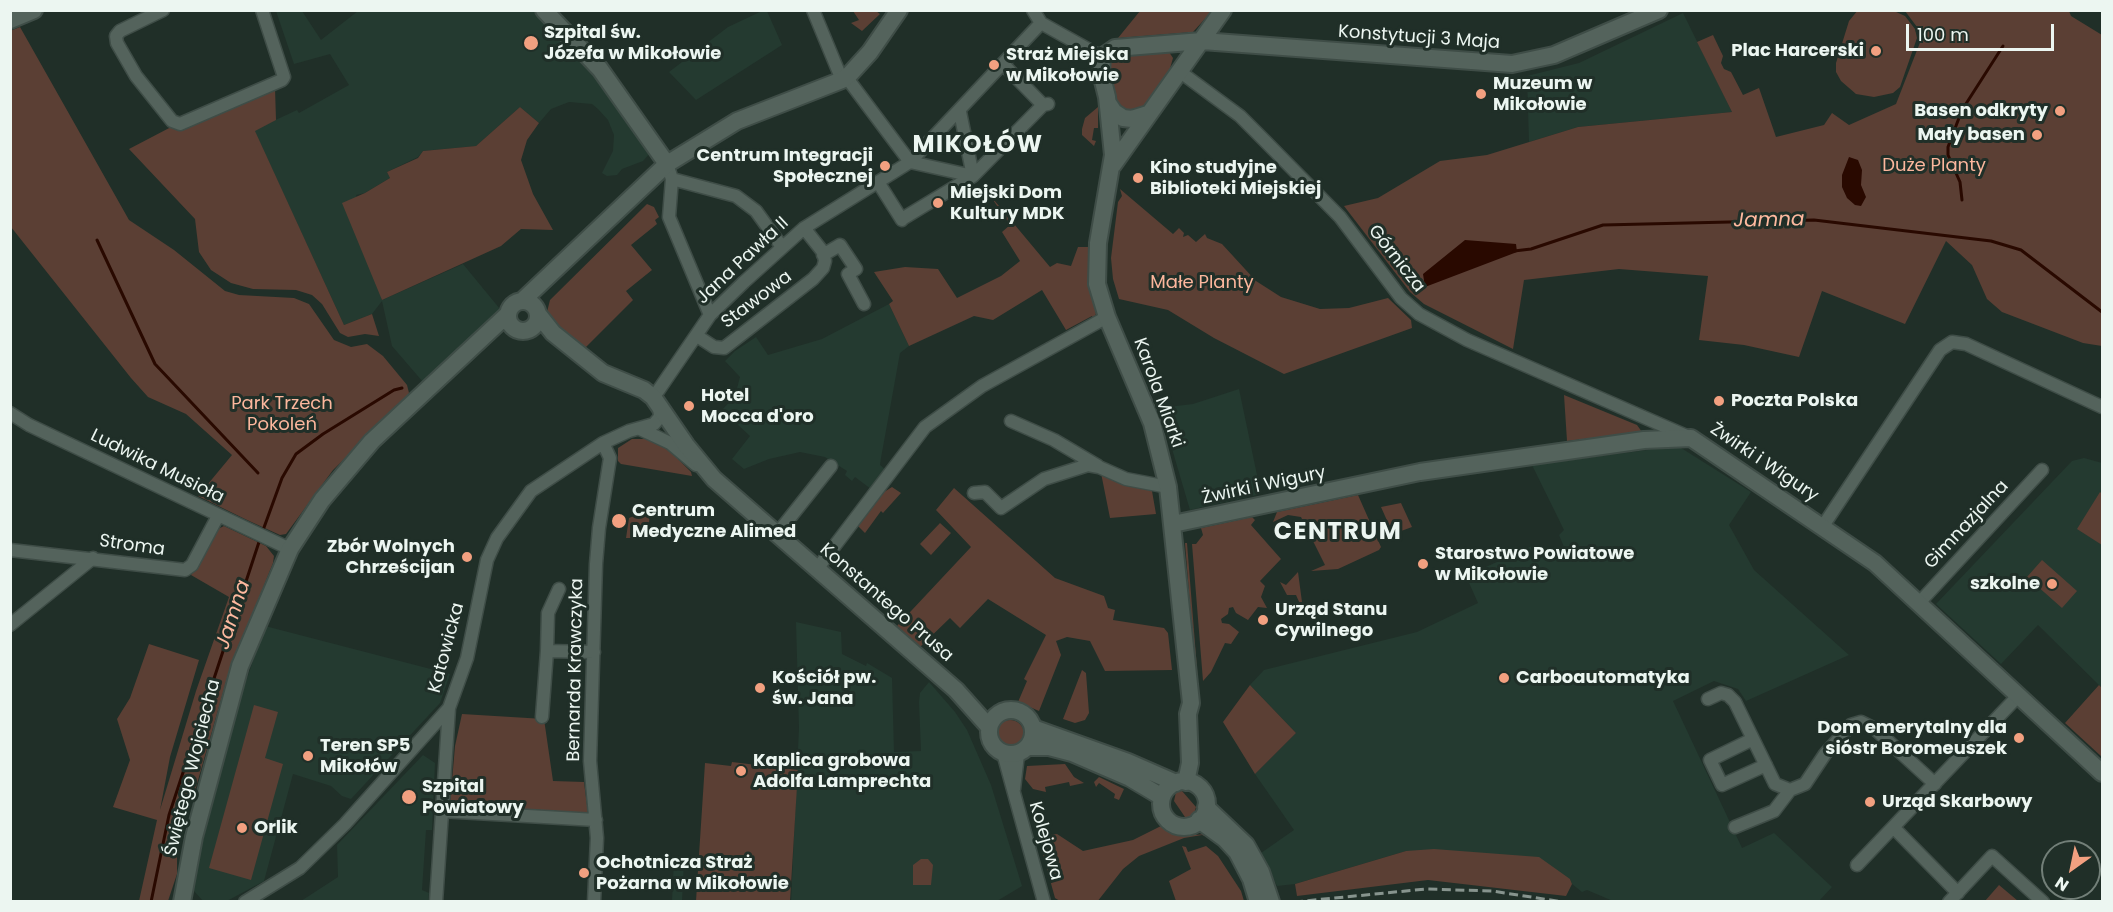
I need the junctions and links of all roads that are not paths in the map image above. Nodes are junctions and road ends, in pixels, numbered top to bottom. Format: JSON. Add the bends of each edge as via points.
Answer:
{"nodes":[{"id":1,"x":34,"y":10,"type":"edge"},
{"id":2,"x":163,"y":10,"type":"edge"},
{"id":3,"x":262,"y":10,"type":"edge"},
{"id":4,"x":544,"y":10,"type":"edge"},
{"id":5,"x":813,"y":10,"type":"edge"},
{"id":6,"x":899,"y":10,"type":"edge"},
{"id":7,"x":1033,"y":10,"type":"edge"},
{"id":8,"x":1223,"y":10,"type":"edge"},
{"id":9,"x":1659,"y":10,"type":"edge"},
{"id":10,"x":10,"y":20,"type":"edge"},
{"id":11,"x":1041,"y":23,"type":"junction"},
{"id":12,"x":1202,"y":41,"type":"junction"},
{"id":13,"x":1157,"y":43,"type":"junction"},
{"id":14,"x":1102,"y":57,"type":"junction"},
{"id":15,"x":1005,"y":63,"type":"junction"},
{"id":16,"x":1179,"y":71,"type":"junction"},
{"id":17,"x":846,"y":81,"type":"junction"},
{"id":18,"x":1108,"y":103,"type":"junction"},
{"id":19,"x":960,"y":112,"type":"junction"},
{"id":20,"x":1148,"y":114,"type":"junction"},
{"id":21,"x":910,"y":162,"type":"junction"},
{"id":22,"x":1110,"y":171,"type":"junction"},
{"id":23,"x":670,"y":172,"type":"junction"},
{"id":24,"x":973,"y":176,"type":"junction"},
{"id":25,"x":878,"y":182,"type":"junction"},
{"id":26,"x":804,"y":228,"type":"junction"},
{"id":27,"x":782,"y":247,"type":"junction"},
{"id":28,"x":823,"y":255,"type":"junction"},
{"id":29,"x":864,"y":304,"type":"dead end"},
{"id":30,"x":533,"y":313,"type":"junction"},
{"id":31,"x":710,"y":315,"type":"junction"},
{"id":32,"x":1107,"y":317,"type":"junction"},
{"id":33,"x":511,"y":321,"type":"junction"},
{"id":34,"x":697,"y":336,"type":"junction"},
{"id":35,"x":658,"y":397,"type":"junction"},
{"id":36,"x":2103,"y":407,"type":"edge"},
{"id":37,"x":10,"y":413,"type":"edge"},
{"id":38,"x":1011,"y":421,"type":"dead end"},
{"id":39,"x":640,"y":429,"type":"junction"},
{"id":40,"x":1691,"y":438,"type":"junction"},
{"id":41,"x":603,"y":443,"type":"junction"},
{"id":42,"x":831,"y":466,"type":"dead end"},
{"id":43,"x":1099,"y":466,"type":"junction"},
{"id":44,"x":2042,"y":470,"type":"dead end"},
{"id":45,"x":707,"y":471,"type":"junction"},
{"id":46,"x":1168,"y":488,"type":"junction"},
{"id":47,"x":974,"y":493,"type":"dead end"},
{"id":48,"x":218,"y":516,"type":"junction"},
{"id":49,"x":1173,"y":524,"type":"junction"},
{"id":50,"x":1823,"y":526,"type":"junction"},
{"id":51,"x":777,"y":534,"type":"junction"},
{"id":52,"x":290,"y":549,"type":"junction"},
{"id":53,"x":10,"y":550,"type":"edge"},
{"id":54,"x":93,"y":558,"type":"junction"},
{"id":55,"x":817,"y":569,"type":"junction"},
{"id":56,"x":559,"y":589,"type":"dead end"},
{"id":57,"x":1919,"y":603,"type":"junction"},
{"id":58,"x":10,"y":625,"type":"edge"},
{"id":59,"x":547,"y":651,"type":"junction"},
{"id":60,"x":594,"y":652,"type":"junction"},
{"id":61,"x":956,"y":690,"type":"junction"},
{"id":62,"x":2019,"y":695,"type":"junction"},
{"id":63,"x":1708,"y":699,"type":"dead end"},
{"id":64,"x":449,"y":708,"type":"junction"},
{"id":65,"x":999,"y":712,"type":"junction"},
{"id":66,"x":542,"y":717,"type":"dead end"},
{"id":67,"x":989,"y":727,"type":"junction"},
{"id":68,"x":1033,"y":728,"type":"junction"},
{"id":69,"x":432,"y":729,"type":"junction"},
{"id":70,"x":446,"y":735,"type":"junction"},
{"id":71,"x":423,"y":739,"type":"junction"},
{"id":72,"x":1753,"y":739,"type":"junction"},
{"id":73,"x":445,"y":750,"type":"junction"},
{"id":74,"x":1016,"y":751,"type":"junction"},
{"id":75,"x":1766,"y":765,"type":"junction"},
{"id":76,"x":2103,"y":773,"type":"edge"},
{"id":77,"x":1935,"y":784,"type":"junction"},
{"id":78,"x":1188,"y":785,"type":"junction"},
{"id":79,"x":1791,"y":790,"type":"junction"},
{"id":80,"x":1162,"y":798,"type":"junction"},
{"id":81,"x":441,"y":811,"type":"junction"},
{"id":82,"x":1203,"y":814,"type":"junction"},
{"id":83,"x":597,"y":820,"type":"junction"},
{"id":84,"x":1736,"y":827,"type":"dead end"},
{"id":85,"x":1894,"y":828,"type":"junction"},
{"id":86,"x":1857,"y":866,"type":"dead end"},
{"id":87,"x":1953,"y":897,"type":"edge"},
{"id":88,"x":184,"y":902,"type":"edge"},
{"id":89,"x":245,"y":902,"type":"edge"},
{"id":90,"x":436,"y":902,"type":"edge"},
{"id":91,"x":594,"y":902,"type":"edge"},
{"id":92,"x":1044,"y":902,"type":"edge"},
{"id":93,"x":1258,"y":902,"type":"edge"},
{"id":94,"x":1271,"y":902,"type":"edge"},
{"id":95,"x":2043,"y":902,"type":"edge"}],
"edges":[{"from":1,"to":10,"type":"street"},
{"from":2,"to":3,"type":"street","via":[[120,31],[117,43],[136,76],[172,121],[180,124],[282,80]]},
{"from":4,"to":23,"type":"street","via":[[600,69]]},
{"from":5,"to":17,"type":"street"},
{"from":6,"to":17,"type":"street"},
{"from":7,"to":11,"type":"street"},
{"from":8,"to":12,"type":"street"},
{"from":9,"to":12,"type":"street","name":"Konstytucji 3 Maja","via":[[1564,51],[1512,64]]},
{"from":11,"to":14,"type":"street"},
{"from":11,"to":15,"type":"street","name":"Jana Pawła II"},
{"from":12,"to":13,"type":"street","name":"Konstytucji 3 Maja"},
{"from":12,"to":16,"type":"street"},
{"from":13,"to":14,"type":"street","via":[[1115,48]]},
{"from":13,"to":16,"type":"street","via":[[1174,53]]},
{"from":14,"to":18,"type":"street","via":[[1101,73]]},
{"from":15,"to":19,"type":"street","name":"Jana Pawła II"},
{"from":15,"to":24,"type":"street","via":[[1046,104]]},
{"from":16,"to":20,"type":"street"},
{"from":16,"to":40,"type":"street","name":"Górnicza","via":[[1240,116],[1340,217],[1401,298],[1419,314],[1488,350]]},
{"from":17,"to":21,"type":"street"},
{"from":17,"to":23,"type":"street","via":[[737,121]]},
{"from":18,"to":20,"type":"street","via":[[1123,118]]},
{"from":18,"to":22,"type":"street","name":"Karola Miarki","via":[[1113,154]]},
{"from":19,"to":21,"type":"street","name":"Jana Pawła II"},
{"from":19,"to":24,"type":"street"},
{"from":20,"to":22,"type":"street","name":"Karola Miarki"},
{"from":21,"to":24,"type":"street"},
{"from":21,"to":25,"type":"street","name":"Jana Pawła II"},
{"from":22,"to":32,"type":"street","name":"Karola Miarki","via":[[1096,267]]},
{"from":23,"to":27,"type":"street","via":[[736,196],[756,211]]},
{"from":23,"to":30,"type":"street","via":[[540,284]]},
{"from":23,"to":31,"type":"street","via":[[669,217]]},
{"from":24,"to":25,"type":"street","via":[[902,219]]},
{"from":25,"to":26,"type":"street","name":"Jana Pawła II"},
{"from":26,"to":27,"type":"street","name":"Jana Pawła II"},
{"from":26,"to":28,"type":"street"},
{"from":27,"to":31,"type":"street","name":"Jana Pawła II"},
{"from":28,"to":29,"type":"street","via":[[840,245],[856,269],[848,274]]},
{"from":28,"to":34,"type":"street","name":"Stawowa","via":[[824,268],[813,279],[724,348],[714,347]]},
{"from":30,"to":33,"type":"street","via":[[526,331]]},
{"from":30,"to":33,"type":"street","name":"Świętego Wojciecha","via":[[514,304]]},
{"from":30,"to":35,"type":"street","name":"Konstantego Prusa","via":[[603,373]]},
{"from":31,"to":34,"type":"street","name":"Jana Pawła II"},
{"from":32,"to":46,"type":"street","name":"Karola Miarki","via":[[1159,444]]},
{"from":32,"to":55,"type":"street","via":[[982,386],[926,427]]},
{"from":33,"to":52,"type":"street","name":"Świętego Wojciecha","via":[[485,335],[372,441],[322,500]]},
{"from":34,"to":35,"type":"street","name":"Jana Pawła II"},
{"from":35,"to":39,"type":"street","name":"Katowicka","via":[[660,417]]},
{"from":35,"to":45,"type":"street","name":"Konstantego Prusa","via":[[686,445]]},
{"from":36,"to":50,"type":"street","via":[[1966,344],[1952,342],[1940,350]]},
{"from":37,"to":48,"type":"street","name":"Ludwika Musioła"},
{"from":38,"to":43,"type":"street"},
{"from":39,"to":41,"type":"street","name":"Katowicka"},
{"from":39,"to":45,"type":"street","via":[[670,443]]},
{"from":40,"to":49,"type":"street","name":"Żwirki i Wigury","via":[[1644,440],[1420,472]]},
{"from":40,"to":50,"type":"street","name":"Żwirki i Wigury"},
{"from":41,"to":60,"type":"street","name":"Bernarda Krawczyka","via":[[610,453],[599,528]]},
{"from":41,"to":64,"type":"street","name":"Katowicka","via":[[531,490],[497,538],[487,560],[467,657]]},
{"from":42,"to":51,"type":"street"},
{"from":43,"to":46,"type":"street","via":[[1126,479]]},
{"from":43,"to":47,"type":"street","via":[[1088,465],[1044,479],[1001,508],[985,492]]},
{"from":44,"to":57,"type":"street","name":"Gimnazjalna"},
{"from":45,"to":51,"type":"street","name":"Konstantego Prusa"},
{"from":46,"to":49,"type":"street","name":"Karola Miarki"},
{"from":48,"to":52,"type":"street","name":"Ludwika Musioła"},
{"from":48,"to":54,"type":"street","name":"Stroma","via":[[192,565],[185,570]]},
{"from":49,"to":78,"type":"street","name":"Karola Miarki","via":[[1191,703]]},
{"from":50,"to":57,"type":"street","name":"Żwirki i Wigury","via":[[1875,563]]},
{"from":51,"to":55,"type":"street","name":"Konstantego Prusa"},
{"from":52,"to":88,"type":"street","name":"Świętego Wojciecha","via":[[240,666],[194,837]]},
{"from":53,"to":54,"type":"street","name":"Stroma"},
{"from":54,"to":58,"type":"street"},
{"from":55,"to":61,"type":"street","name":"Konstantego Prusa"},
{"from":56,"to":59,"type":"street","via":[[548,613]]},
{"from":57,"to":62,"type":"street","name":"Żwirki i Wigury"},
{"from":59,"to":60,"type":"street"},
{"from":59,"to":66,"type":"street"},
{"from":60,"to":83,"type":"street","name":"Bernarda Krawczyka","via":[[590,760]]},
{"from":61,"to":65,"type":"street","name":"Konstantego Prusa"},
{"from":61,"to":67,"type":"street","name":"Konstantego Prusa"},
{"from":62,"to":76,"type":"street","name":"Żwirki i Wigury"},
{"from":62,"to":77,"type":"street"},
{"from":63,"to":72,"type":"street","via":[[1728,694]]},
{"from":64,"to":69,"type":"street","name":"Katowicka"},
{"from":64,"to":70,"type":"street"},
{"from":65,"to":67,"type":"street"},
{"from":65,"to":68,"type":"street","via":[[1020,712]]},
{"from":67,"to":74,"type":"street","via":[[990,741]]},
{"from":68,"to":74,"type":"street"},
{"from":68,"to":78,"type":"street"},
{"from":69,"to":70,"type":"street"},
{"from":69,"to":71,"type":"street","name":"Katowicka"},
{"from":70,"to":73,"type":"street"},
{"from":71,"to":73,"type":"street","via":[[433,739]]},
{"from":71,"to":89,"type":"street","name":"Katowicka","via":[[300,868]]},
{"from":72,"to":75,"type":"street"},
{"from":72,"to":75,"type":"street","via":[[1710,760],[1722,786]]},
{"from":73,"to":81,"type":"street"},
{"from":74,"to":80,"type":"street","via":[[1048,747],[1072,753],[1130,778]]},
{"from":74,"to":92,"type":"street","name":"Kolejowa","via":[[1014,790]]},
{"from":75,"to":79,"type":"street","via":[[1775,784]]},
{"from":77,"to":79,"type":"street","via":[[1875,729],[1861,722],[1851,725],[1805,784]]},
{"from":77,"to":85,"type":"street"},
{"from":78,"to":80,"type":"street"},
{"from":78,"to":82,"type":"street"},
{"from":79,"to":84,"type":"street","via":[[1774,811]]},
{"from":80,"to":82,"type":"street","via":[[1162,811],[1169,822],[1181,827]]},
{"from":81,"to":83,"type":"street"},
{"from":81,"to":90,"type":"street"},
{"from":82,"to":93,"type":"street","via":[[1237,852]]},
{"from":82,"to":94,"type":"street","via":[[1246,845]]},
{"from":83,"to":91,"type":"street","name":"Bernarda Krawczyka"},
{"from":85,"to":86,"type":"street"},
{"from":85,"to":87,"type":"street"},
{"from":87,"to":95,"type":"street","via":[[1992,856]]}]}
